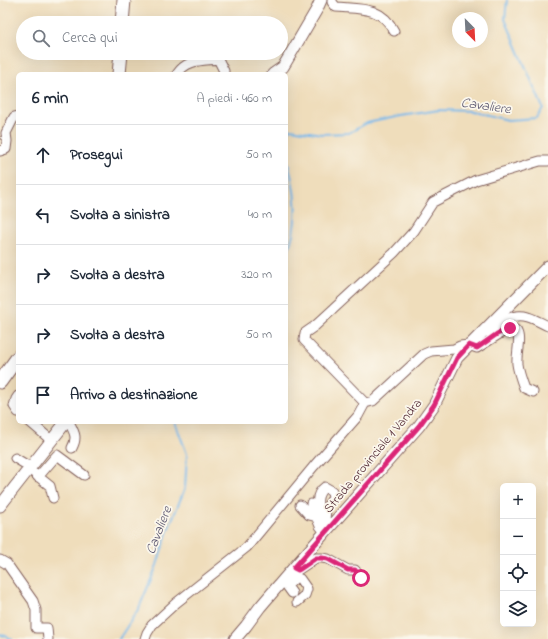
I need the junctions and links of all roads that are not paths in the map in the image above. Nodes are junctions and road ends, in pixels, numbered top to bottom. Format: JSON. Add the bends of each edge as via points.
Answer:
{"nodes":[{"id":1,"x":124,"y":0,"type":"edge"},
{"id":2,"x":321,"y":0,"type":"edge"},
{"id":3,"x":332,"y":0,"type":"edge"},
{"id":4,"x":123,"y":16,"type":"edge"},
{"id":5,"x":394,"y":31,"type":"dead end"},
{"id":6,"x":288,"y":59,"type":"edge"},
{"id":7,"x":120,"y":60,"type":"edge"},
{"id":8,"x":208,"y":60,"type":"edge"},
{"id":9,"x":218,"y":60,"type":"edge"},
{"id":10,"x":287,"y":60,"type":"edge"},
{"id":11,"x":224,"y":71,"type":"dead end"},
{"id":12,"x":119,"y":72,"type":"edge"},
{"id":13,"x":178,"y":72,"type":"edge"},
{"id":14,"x":276,"y":72,"type":"edge"},
{"id":15,"x":16,"y":116,"type":"edge"},
{"id":16,"x":10,"y":124,"type":"junction"},
{"id":17,"x":0,"y":132,"type":"edge"},
{"id":18,"x":0,"y":151,"type":"edge"},
{"id":19,"x":548,"y":161,"type":"edge"},
{"id":20,"x":548,"y":266,"type":"edge"},
{"id":21,"x":548,"y":326,"type":"edge"},
{"id":22,"x":471,"y":346,"type":"junction"},
{"id":23,"x":16,"y":360,"type":"edge"},
{"id":24,"x":0,"y":382,"type":"edge"},
{"id":25,"x":534,"y":392,"type":"dead end"},
{"id":26,"x":16,"y":399,"type":"edge"},
{"id":27,"x":365,"y":403,"type":"junction"},
{"id":28,"x":16,"y":409,"type":"edge"},
{"id":29,"x":32,"y":424,"type":"edge"},
{"id":30,"x":64,"y":424,"type":"edge"},
{"id":31,"x":70,"y":424,"type":"edge"},
{"id":32,"x":51,"y":440,"type":"junction"},
{"id":33,"x":72,"y":448,"type":"dead end"},
{"id":34,"x":15,"y":458,"type":"dead end"},
{"id":35,"x":30,"y":468,"type":"junction"},
{"id":36,"x":84,"y":475,"type":"dead end"},
{"id":37,"x":38,"y":477,"type":"junction"},
{"id":38,"x":53,"y":498,"type":"dead end"},
{"id":39,"x":311,"y":504,"type":"dead end"},
{"id":40,"x":300,"y":505,"type":"dead end"},
{"id":41,"x":0,"y":506,"type":"edge"},
{"id":42,"x":321,"y":524,"type":"junction"},
{"id":43,"x":0,"y":560,"type":"edge"},
{"id":44,"x":293,"y":572,"type":"junction"},
{"id":45,"x":361,"y":578,"type":"dead end"},
{"id":46,"x":292,"y":593,"type":"dead end"},
{"id":47,"x":297,"y":602,"type":"dead end"},
{"id":48,"x":246,"y":626,"type":"junction"},
{"id":49,"x":48,"y":639,"type":"edge"},
{"id":50,"x":145,"y":639,"type":"edge"},
{"id":51,"x":235,"y":639,"type":"edge"},
{"id":52,"x":240,"y":639,"type":"edge"}],
"edges":[{"from":1,"to":4,"type":"highway"},
{"from":2,"to":6,"type":"main road"},
{"from":3,"to":5,"type":"street","via":[[336,6],[356,8],[380,15],[390,22]]},
{"from":7,"to":12,"type":"highway"},
{"from":8,"to":13,"type":"street","via":[[189,64]]},
{"from":9,"to":11,"type":"street"},
{"from":10,"to":14,"type":"main road"},
{"from":15,"to":16,"type":"street"},
{"from":16,"to":17,"type":"street"},
{"from":16,"to":18,"type":"street","via":[[6,133],[6,149]]},
{"from":19,"to":27,"type":"street","via":[[540,161],[476,180],[433,202],[414,231],[394,253],[305,333],[304,340]]},
{"from":20,"to":22,"type":"main road","name":"Strada provinciale 1 Vandra"},
{"from":21,"to":22,"type":"street","via":[[527,317],[513,316],[501,322]]},
{"from":22,"to":25,"type":"street","via":[[477,348],[504,330],[514,329],[519,338],[517,363],[521,380],[524,388]]},
{"from":22,"to":27,"type":"street","via":[[424,354],[373,401]]},
{"from":22,"to":42,"type":"main road","name":"Strada provinciale 1 Vandra","via":[[457,358],[434,405],[419,426]]},
{"from":23,"to":24,"type":"highway"},
{"from":26,"to":28,"type":"street"},
{"from":27,"to":50,"type":"street","via":[[358,416],[247,547],[176,603],[152,625]]},
{"from":29,"to":32,"type":"street"},
{"from":30,"to":32,"type":"main road"},
{"from":31,"to":33,"type":"street","via":[[75,436]]},
{"from":32,"to":35,"type":"main road"},
{"from":34,"to":35,"type":"street"},
{"from":35,"to":37,"type":"street"},
{"from":35,"to":41,"type":"main road"},
{"from":36,"to":37,"type":"street","via":[[57,455]]},
{"from":37,"to":38,"type":"street","via":[[50,486]]},
{"from":39,"to":42,"type":"street"},
{"from":40,"to":42,"type":"street"},
{"from":42,"to":44,"type":"main road","name":"Strada provinciale 1 Vandra"},
{"from":43,"to":49,"type":"street","via":[[7,564],[33,601],[36,628],[47,628]]},
{"from":44,"to":45,"type":"street","via":[[316,558],[322,558],[348,570],[355,570]]},
{"from":44,"to":46,"type":"street","via":[[286,586]]},
{"from":44,"to":47,"type":"street","via":[[306,589],[305,595]]},
{"from":44,"to":48,"type":"main road","name":"Strada provinciale 1 Vandra"},
{"from":48,"to":51,"type":"main road","name":"Strada provinciale 1 Vandra"},
{"from":48,"to":52,"type":"main road","name":"Strada provinciale 1 Vandra"}]}
